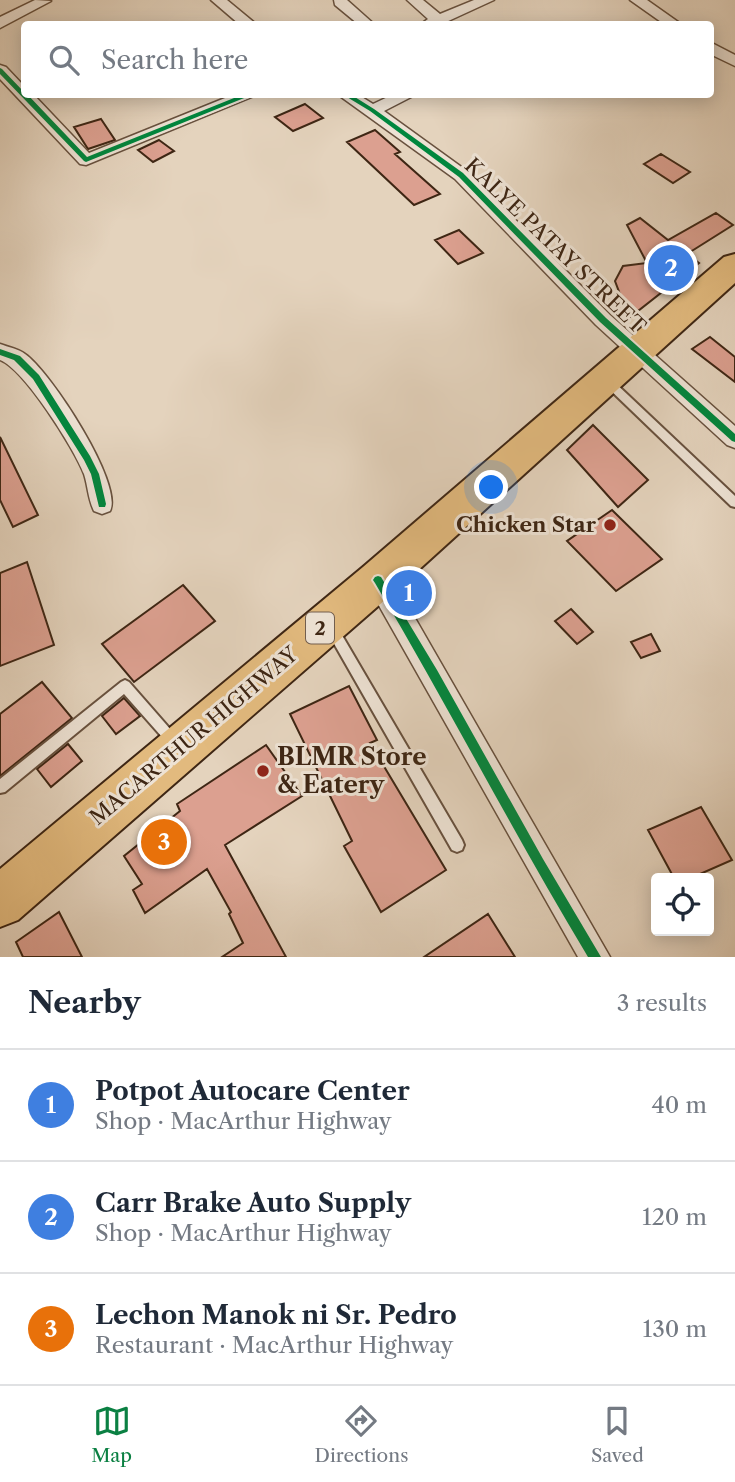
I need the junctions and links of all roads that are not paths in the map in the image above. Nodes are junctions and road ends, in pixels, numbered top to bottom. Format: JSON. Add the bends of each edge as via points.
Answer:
{"nodes":[{"id":1,"x":218,"y":0,"type":"edge"},
{"id":2,"x":414,"y":0,"type":"edge"},
{"id":3,"x":487,"y":0,"type":"edge"},
{"id":4,"x":637,"y":0,"type":"edge"},
{"id":5,"x":46,"y":1,"type":"edge"},
{"id":6,"x":340,"y":2,"type":"dead end"},
{"id":7,"x":0,"y":7,"type":"edge"},
{"id":8,"x":244,"y":21,"type":"edge"},
{"id":9,"x":362,"y":21,"type":"edge"},
{"id":10,"x":433,"y":21,"type":"edge"},
{"id":11,"x":436,"y":21,"type":"edge"},
{"id":12,"x":668,"y":21,"type":"edge"},
{"id":13,"x":0,"y":23,"type":"edge"},
{"id":14,"x":714,"y":49,"type":"edge"},
{"id":15,"x":735,"y":61,"type":"edge"},
{"id":16,"x":0,"y":70,"type":"edge"},
{"id":17,"x":21,"y":92,"type":"edge"},
{"id":18,"x":27,"y":98,"type":"edge"},
{"id":19,"x":241,"y":98,"type":"edge"},
{"id":20,"x":352,"y":98,"type":"edge"},
{"id":21,"x":400,"y":98,"type":"edge"},
{"id":22,"x":372,"y":110,"type":"junction"},
{"id":23,"x":735,"y":265,"type":"edge"},
{"id":24,"x":637,"y":351,"type":"junction"},
{"id":25,"x":0,"y":352,"type":"edge"},
{"id":26,"x":606,"y":380,"type":"junction"},
{"id":27,"x":735,"y":439,"type":"edge"},
{"id":28,"x":735,"y":503,"type":"edge"},
{"id":29,"x":102,"y":504,"type":"dead end"},
{"id":30,"x":378,"y":580,"type":"junction"},
{"id":31,"x":328,"y":622,"type":"junction"},
{"id":32,"x":179,"y":747,"type":"junction"},
{"id":33,"x":0,"y":787,"type":"edge"},
{"id":34,"x":457,"y":845,"type":"dead end"},
{"id":35,"x":0,"y":902,"type":"edge"},
{"id":36,"x":595,"y":957,"type":"edge"}],
"edges":[{"from":1,"to":8,"type":"street"},
{"from":2,"to":10,"type":"street"},
{"from":3,"to":11,"type":"street"},
{"from":4,"to":12,"type":"street"},
{"from":5,"to":7,"type":"street"},
{"from":5,"to":13,"type":"street"},
{"from":6,"to":9,"type":"street"},
{"from":14,"to":15,"type":"street"},
{"from":16,"to":17,"type":"street"},
{"from":18,"to":19,"type":"street","via":[[86,160]]},
{"from":20,"to":22,"type":"street","name":"KALYE PATAY STREET"},
{"from":21,"to":22,"type":"street"},
{"from":22,"to":24,"type":"street","name":"KALYE PATAY STREET","via":[[461,175]]},
{"from":23,"to":24,"type":"highway","name":"MACARTHUR HIGHWAY","number":"2"},
{"from":24,"to":26,"type":"highway","name":"MACARTHUR HIGHWAY","number":"2"},
{"from":24,"to":27,"type":"street","name":"KALYE PATAY STREET"},
{"from":25,"to":29,"type":"street","via":[[17,358],[36,377],[87,458]]},
{"from":26,"to":28,"type":"lane"},
{"from":26,"to":30,"type":"highway","name":"MACARTHUR HIGHWAY","number":"2"},
{"from":30,"to":31,"type":"highway","name":"MACARTHUR HIGHWAY","number":"2"},
{"from":30,"to":36,"type":"street","via":[[439,678]]},
{"from":31,"to":32,"type":"highway","name":"MACARTHUR HIGHWAY","number":"2"},
{"from":31,"to":34,"type":"lane"},
{"from":32,"to":33,"type":"lane","via":[[124,686]]},
{"from":32,"to":35,"type":"highway","name":"MACARTHUR HIGHWAY","number":"2"}]}
